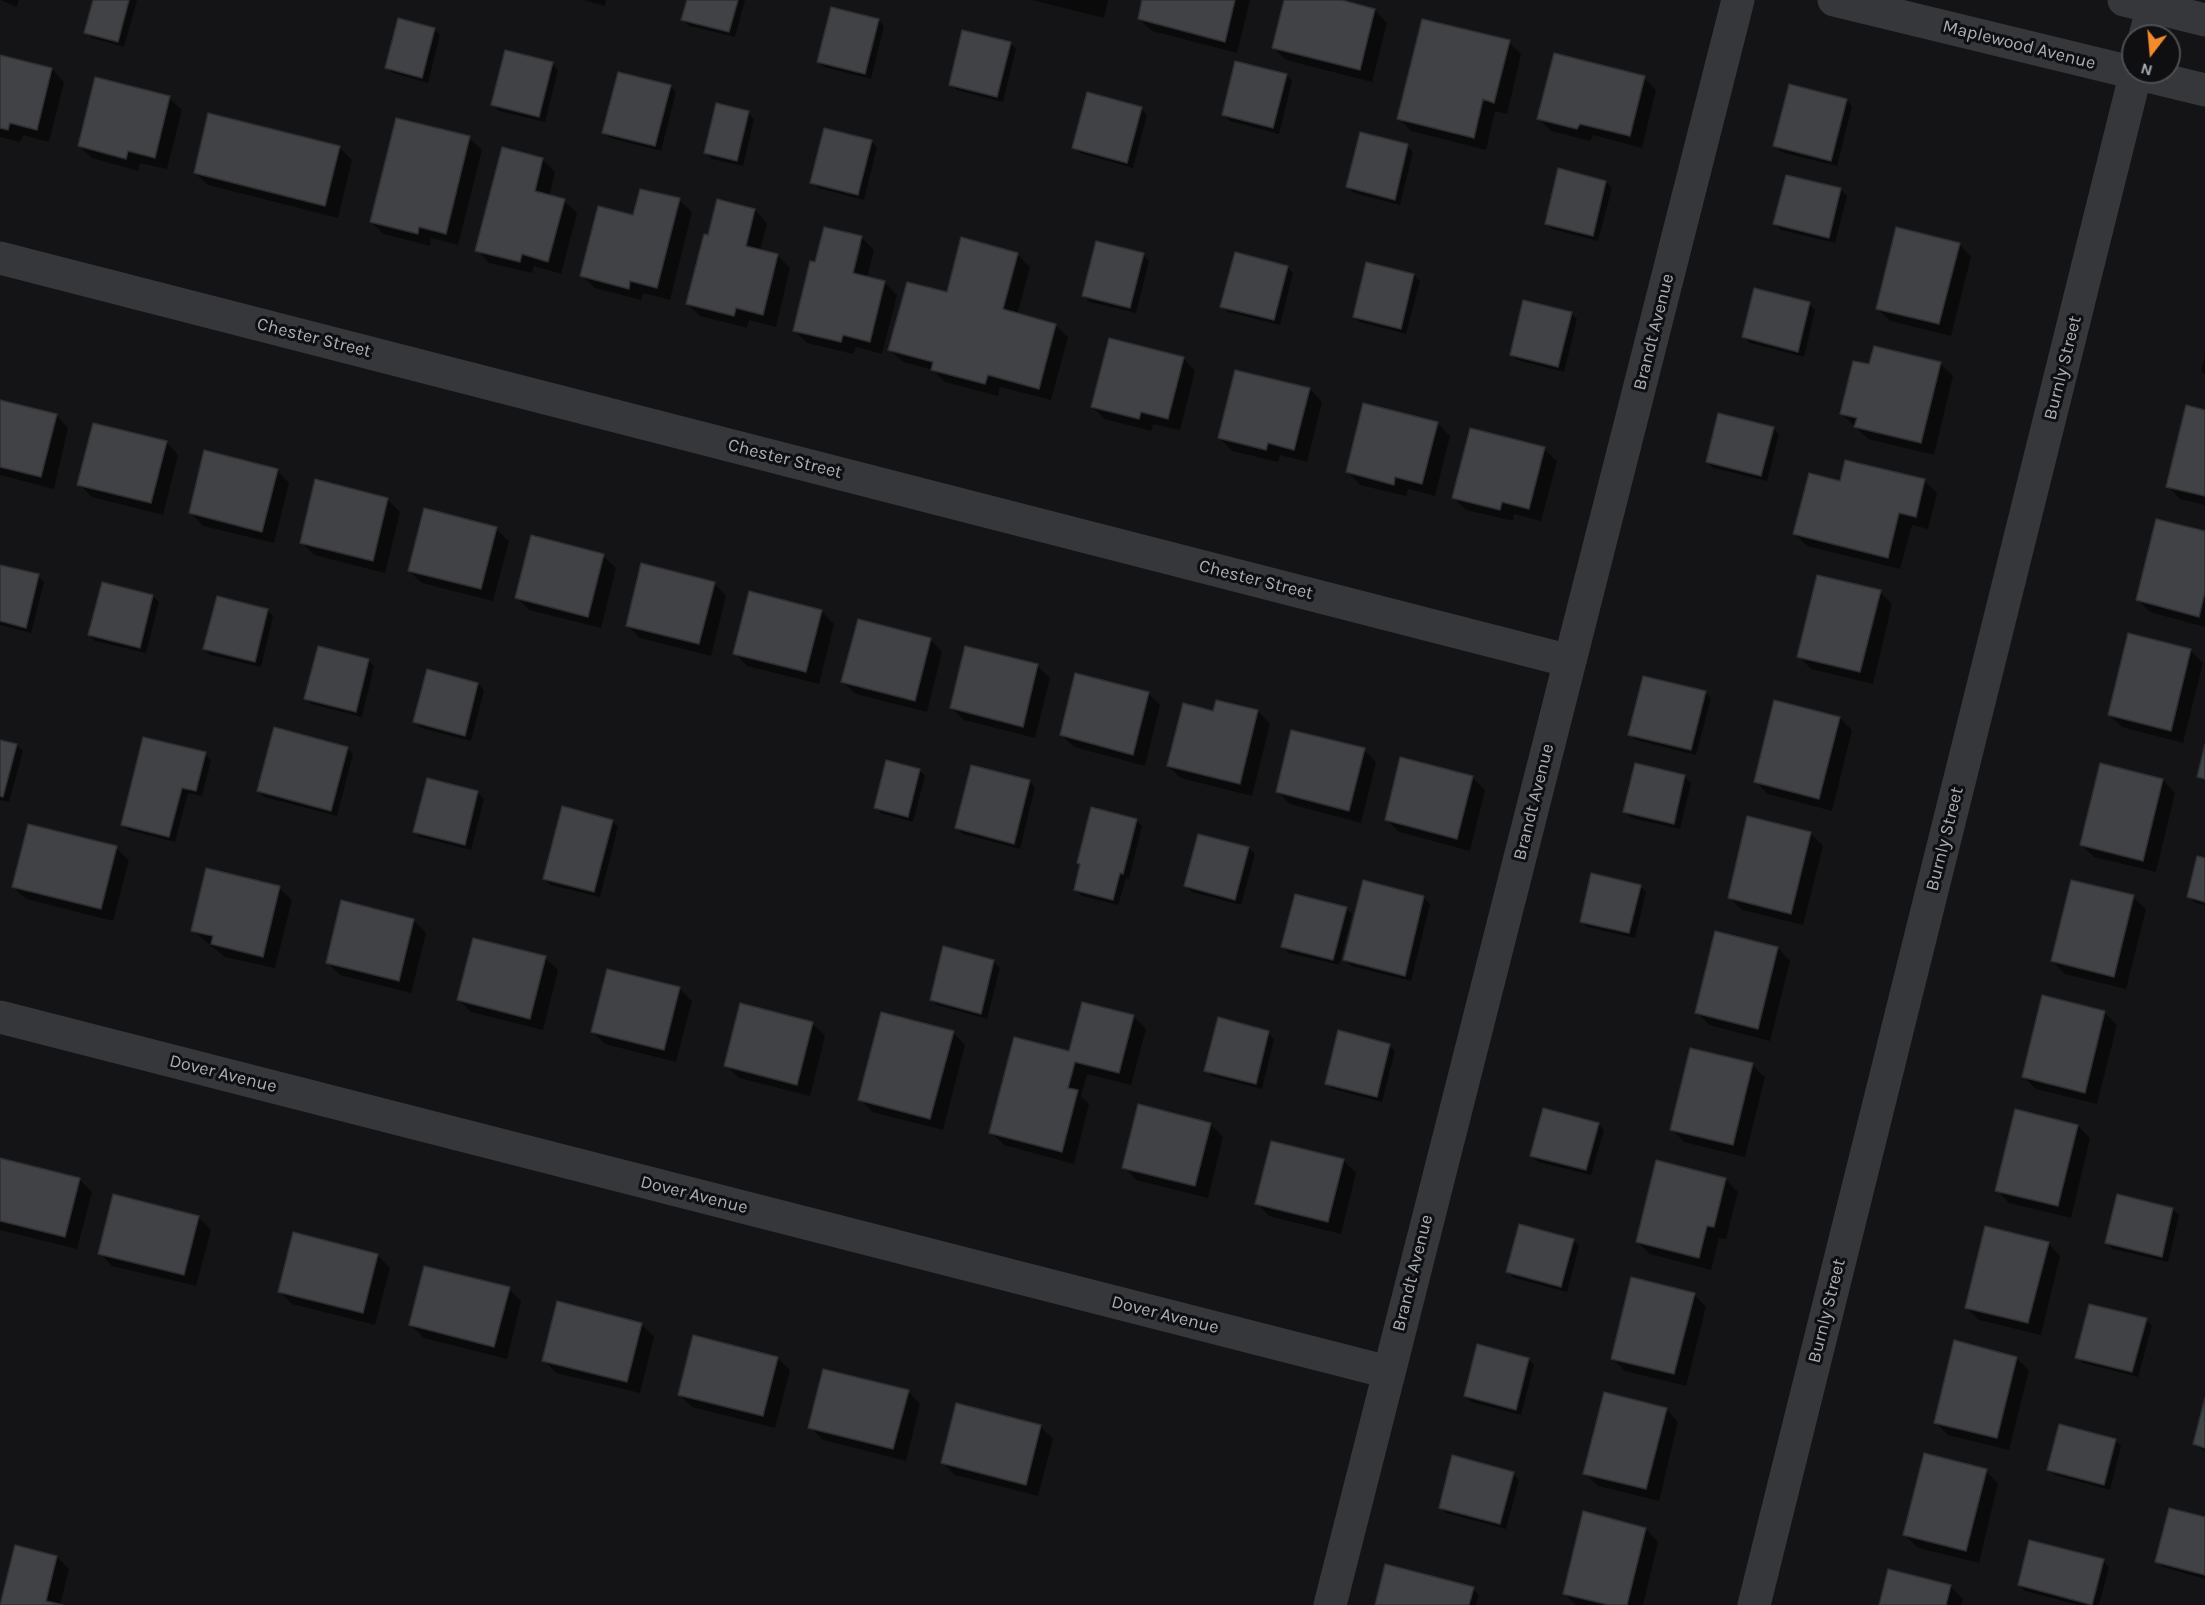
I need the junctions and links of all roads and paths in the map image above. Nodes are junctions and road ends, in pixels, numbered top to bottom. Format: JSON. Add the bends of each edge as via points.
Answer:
{"nodes":[{"id":1,"x":1738,"y":0,"type":"edge"},
{"id":2,"x":1834,"y":0,"type":"edge"},
{"id":3,"x":2140,"y":14,"type":"edge"},
{"id":4,"x":2205,"y":20,"type":"edge"},
{"id":5,"x":2121,"y":69,"type":"edge"},
{"id":6,"x":2133,"y":84,"type":"edge"},
{"id":7,"x":2181,"y":84,"type":"edge"},
{"id":8,"x":2205,"y":90,"type":"edge"},
{"id":9,"x":0,"y":258,"type":"edge"},
{"id":10,"x":1570,"y":661,"type":"junction"},
{"id":11,"x":0,"y":1017,"type":"edge"},
{"id":12,"x":1388,"y":1372,"type":"junction"},
{"id":13,"x":1330,"y":1605,"type":"edge"},
{"id":14,"x":1754,"y":1605,"type":"edge"}],
"edges":[{"from":1,"to":10,"type":"street","name":"Brandt Avenue"},
{"from":2,"to":5,"type":"street","name":"Maplewood Avenue"},
{"from":3,"to":4,"type":"street"},
{"from":6,"to":14,"type":"street","name":"Burnly Street"},
{"from":7,"to":8,"type":"street","name":"Maplewood Avenue"},
{"from":9,"to":10,"type":"street","name":"Chester Street"},
{"from":10,"to":12,"type":"street","name":"Brandt Avenue"},
{"from":11,"to":12,"type":"street","name":"Dover Avenue"},
{"from":12,"to":13,"type":"street","name":"Brandt Avenue"}]}
